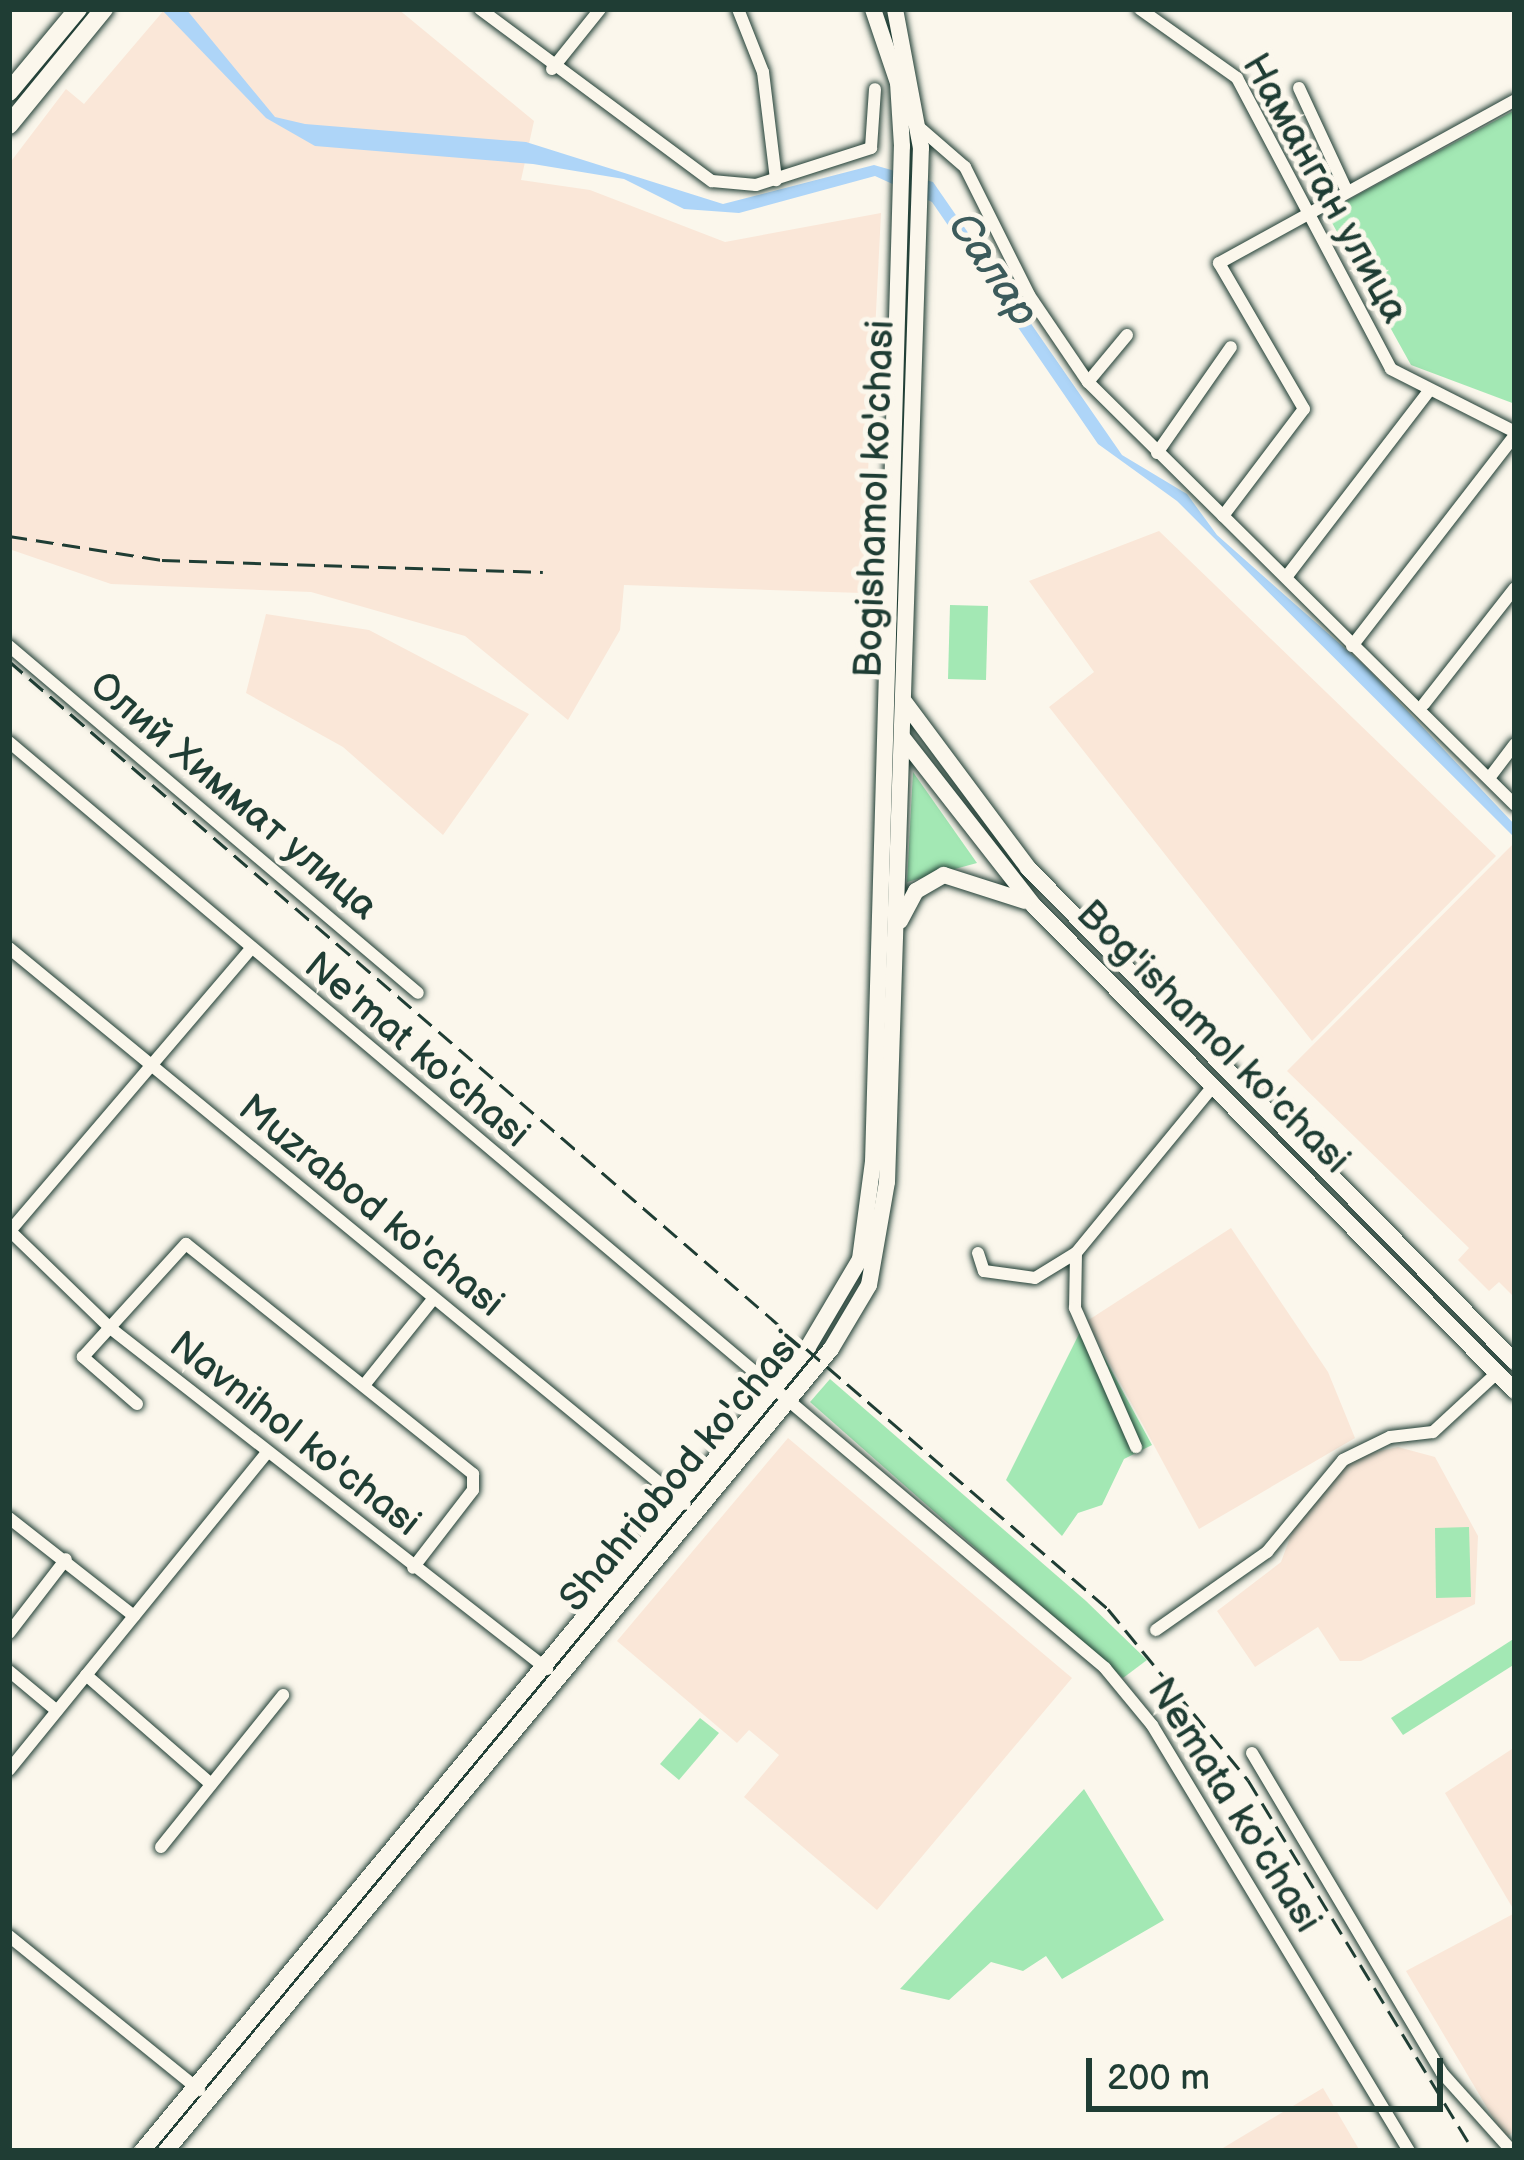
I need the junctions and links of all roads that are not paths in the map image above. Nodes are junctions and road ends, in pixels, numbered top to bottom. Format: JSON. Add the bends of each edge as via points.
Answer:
{"nodes":[{"id":1,"x":78,"y":9,"type":"edge"},
{"id":2,"x":104,"y":9,"type":"edge"},
{"id":3,"x":480,"y":9,"type":"edge"},
{"id":4,"x":600,"y":9,"type":"edge"},
{"id":5,"x":738,"y":9,"type":"edge"},
{"id":6,"x":873,"y":9,"type":"edge"},
{"id":7,"x":895,"y":9,"type":"edge"},
{"id":8,"x":1141,"y":9,"type":"edge"},
{"id":9,"x":58,"y":32,"type":"junction"},
{"id":10,"x":75,"y":44,"type":"junction"},
{"id":11,"x":553,"y":68,"type":"junction"},
{"id":12,"x":1299,"y":88,"type":"dead end"},
{"id":13,"x":875,"y":89,"type":"dead end"},
{"id":14,"x":9,"y":92,"type":"edge"},
{"id":15,"x":1515,"y":100,"type":"edge"},
{"id":16,"x":912,"y":122,"type":"junction"},
{"id":17,"x":9,"y":125,"type":"edge"},
{"id":18,"x":776,"y":180,"type":"junction"},
{"id":19,"x":1345,"y":187,"type":"junction"},
{"id":20,"x":1300,"y":212,"type":"junction"},
{"id":21,"x":1127,"y":334,"type":"dead end"},
{"id":22,"x":1231,"y":347,"type":"dead end"},
{"id":23,"x":1088,"y":382,"type":"junction"},
{"id":24,"x":1428,"y":392,"type":"junction"},
{"id":25,"x":1515,"y":434,"type":"edge"},
{"id":26,"x":1157,"y":453,"type":"junction"},
{"id":27,"x":1223,"y":516,"type":"junction"},
{"id":28,"x":899,"y":562,"type":"junction"},
{"id":29,"x":1287,"y":576,"type":"junction"},
{"id":30,"x":1515,"y":588,"type":"edge"},
{"id":31,"x":9,"y":646,"type":"edge"},
{"id":32,"x":1352,"y":646,"type":"junction"},
{"id":33,"x":903,"y":700,"type":"junction"},
{"id":34,"x":1424,"y":704,"type":"junction"},
{"id":35,"x":886,"y":711,"type":"junction"},
{"id":36,"x":902,"y":737,"type":"junction"},
{"id":37,"x":9,"y":742,"type":"edge"},
{"id":38,"x":1515,"y":744,"type":"edge"},
{"id":39,"x":1490,"y":777,"type":"junction"},
{"id":40,"x":892,"y":793,"type":"junction"},
{"id":41,"x":1515,"y":805,"type":"edge"},
{"id":42,"x":1034,"y":906,"type":"junction"},
{"id":43,"x":896,"y":939,"type":"junction"},
{"id":44,"x":9,"y":948,"type":"edge"},
{"id":45,"x":249,"y":951,"type":"junction"},
{"id":46,"x":1132,"y":975,"type":"junction"},
{"id":47,"x":1118,"y":990,"type":"junction"},
{"id":48,"x":418,"y":993,"type":"dead end"},
{"id":49,"x":149,"y":1065,"type":"junction"},
{"id":50,"x":1214,"y":1085,"type":"junction"},
{"id":51,"x":1309,"y":1154,"type":"junction"},
{"id":52,"x":1296,"y":1168,"type":"junction"},
{"id":53,"x":1356,"y":1202,"type":"junction"},
{"id":54,"x":1342,"y":1216,"type":"junction"},
{"id":55,"x":9,"y":1231,"type":"edge"},
{"id":56,"x":1076,"y":1252,"type":"junction"},
{"id":57,"x":978,"y":1253,"type":"dead end"},
{"id":58,"x":434,"y":1298,"type":"junction"},
{"id":59,"x":109,"y":1327,"type":"junction"},
{"id":60,"x":1515,"y":1362,"type":"edge"},
{"id":61,"x":1497,"y":1373,"type":"junction"},
{"id":62,"x":365,"y":1384,"type":"junction"},
{"id":63,"x":1515,"y":1390,"type":"edge"},
{"id":64,"x":778,"y":1397,"type":"junction"},
{"id":65,"x":137,"y":1404,"type":"dead end"},
{"id":66,"x":1136,"y":1447,"type":"dead end"},
{"id":67,"x":267,"y":1453,"type":"junction"},
{"id":68,"x":687,"y":1506,"type":"junction"},
{"id":69,"x":9,"y":1517,"type":"edge"},
{"id":70,"x":65,"y":1559,"type":"junction"},
{"id":71,"x":413,"y":1568,"type":"junction"},
{"id":72,"x":134,"y":1616,"type":"junction"},
{"id":73,"x":1156,"y":1630,"type":"dead end"},
{"id":74,"x":9,"y":1633,"type":"edge"},
{"id":75,"x":548,"y":1670,"type":"junction"},
{"id":76,"x":9,"y":1671,"type":"edge"},
{"id":77,"x":86,"y":1676,"type":"junction"},
{"id":78,"x":283,"y":1695,"type":"dead end"},
{"id":79,"x":57,"y":1711,"type":"junction"},
{"id":80,"x":1252,"y":1753,"type":"dead end"},
{"id":81,"x":9,"y":1770,"type":"edge"},
{"id":82,"x":211,"y":1784,"type":"junction"},
{"id":83,"x":161,"y":1847,"type":"dead end"},
{"id":84,"x":9,"y":1936,"type":"edge"},
{"id":85,"x":202,"y":2092,"type":"junction"},
{"id":86,"x":143,"y":2151,"type":"edge"},
{"id":87,"x":166,"y":2151,"type":"edge"},
{"id":88,"x":1409,"y":2151,"type":"edge"},
{"id":89,"x":1512,"y":2151,"type":"edge"}],
"edges":[{"from":1,"to":9,"type":"main road"},
{"from":2,"to":10,"type":"main road"},
{"from":3,"to":11,"type":"street"},
{"from":4,"to":11,"type":"street"},
{"from":5,"to":18,"type":"street","via":[[763,72]]},
{"from":6,"to":16,"type":"main road","name":"Bogishamol ko'chasi"},
{"from":7,"to":16,"type":"main road","name":"Bogishamol ko'chasi"},
{"from":8,"to":20,"type":"street","name":"Наманган улица","via":[[1237,78]]},
{"from":9,"to":10,"type":"main road"},
{"from":9,"to":14,"type":"main road"},
{"from":10,"to":17,"type":"main road"},
{"from":11,"to":18,"type":"street","via":[[712,181]]},
{"from":12,"to":19,"type":"street"},
{"from":13,"to":18,"type":"street","via":[[871,148]]},
{"from":15,"to":19,"type":"street"},
{"from":16,"to":23,"type":"street","via":[[965,167],[1029,295]]},
{"from":16,"to":28,"type":"main road","name":"Bogishamol ko'chasi"},
{"from":19,"to":20,"type":"street"},
{"from":20,"to":24,"type":"street","name":"Наманган улица","via":[[1391,369]]},
{"from":20,"to":27,"type":"street","via":[[1219,263],[1304,409]]},
{"from":21,"to":23,"type":"street"},
{"from":22,"to":26,"type":"street"},
{"from":23,"to":26,"type":"street"},
{"from":24,"to":25,"type":"street","name":"Наманган улица"},
{"from":24,"to":29,"type":"street"},
{"from":25,"to":32,"type":"street"},
{"from":26,"to":27,"type":"street"},
{"from":27,"to":29,"type":"street"},
{"from":28,"to":33,"type":"main road","name":"Bogishamol ko'chasi"},
{"from":28,"to":35,"type":"main road","name":"Bogishamol ko'chasi"},
{"from":29,"to":32,"type":"street"},
{"from":30,"to":34,"type":"street"},
{"from":31,"to":48,"type":"street","name":"Олий Химмат улица"},
{"from":32,"to":34,"type":"street"},
{"from":33,"to":35,"type":"main road","name":"Bogishamol ko'chasi"},
{"from":33,"to":36,"type":"main road","name":"Shahriobod ko'chasi"},
{"from":33,"to":46,"type":"main road","name":"Bog'ishamol ko'chasi","via":[[988,822]]},
{"from":34,"to":39,"type":"street"},
{"from":35,"to":36,"type":"main road","name":"Bog'ishamol ko'chasi"},
{"from":35,"to":40,"type":"main road","name":"Shahriobod ko'chasi"},
{"from":36,"to":40,"type":"main road","name":"Shahriobod ko'chasi"},
{"from":36,"to":42,"type":"main road","name":"Bog'ishamol ko'chasi"},
{"from":37,"to":45,"type":"street","name":"Ne'mat ko'chasi"},
{"from":38,"to":39,"type":"street"},
{"from":39,"to":41,"type":"street"},
{"from":40,"to":43,"type":"main road","name":"Shahriobod ko'chasi"},
{"from":40,"to":64,"type":"main road","name":"Shahriobod ko'chasi","via":[[866,1235],[838,1306]]},
{"from":42,"to":43,"type":"main road","via":[[978,877],[944,874],[912,895]]},
{"from":42,"to":47,"type":"main road","name":"Bog'ishamol ko'chasi"},
{"from":43,"to":64,"type":"main road","name":"Shahriobod ko'chasi","via":[[875,1262],[853,1318]]},
{"from":44,"to":49,"type":"street","name":"Muzrabod ko'chasi"},
{"from":45,"to":49,"type":"street"},
{"from":45,"to":64,"type":"street","name":"Ne'mat ko'chasi"},
{"from":46,"to":47,"type":"main road"},
{"from":46,"to":51,"type":"main road","name":"Bog'ishamol ko'chasi"},
{"from":47,"to":50,"type":"main road","name":"Bog'ishamol ko'chasi"},
{"from":49,"to":55,"type":"street"},
{"from":49,"to":58,"type":"street","name":"Muzrabod ko'chasi"},
{"from":50,"to":52,"type":"main road","name":"Bog'ishamol ko'chasi"},
{"from":50,"to":56,"type":"street"},
{"from":51,"to":52,"type":"main road"},
{"from":51,"to":53,"type":"main road","name":"Bog'ishamol ko'chasi"},
{"from":52,"to":54,"type":"main road","name":"Bog'ishamol ko'chasi"},
{"from":53,"to":54,"type":"main road"},
{"from":53,"to":60,"type":"main road","name":"Bog'ishamol ko'chasi"},
{"from":54,"to":61,"type":"main road","name":"Bog'ishamol ko'chasi"},
{"from":55,"to":59,"type":"street","name":"Navnihol ko'chasi"},
{"from":56,"to":57,"type":"street","via":[[1035,1278],[984,1271]]},
{"from":56,"to":66,"type":"street","via":[[1075,1308]]},
{"from":58,"to":62,"type":"street"},
{"from":58,"to":68,"type":"street","name":"Muzrabod ko'chasi"},
{"from":59,"to":62,"type":"street","via":[[186,1244]]},
{"from":59,"to":65,"type":"street","via":[[83,1362]]},
{"from":59,"to":67,"type":"street","name":"Navnihol ko'chasi"},
{"from":61,"to":63,"type":"main road","name":"Bog'ishamol ko'chasi"},
{"from":61,"to":73,"type":"street","via":[[1433,1432],[1390,1437],[1343,1460],[1267,1552]]},
{"from":62,"to":71,"type":"street","via":[[476,1482]]},
{"from":64,"to":68,"type":"main road","name":"Shahriobod ko'chasi"},
{"from":64,"to":88,"type":"street","name":"Nemata ko'chasi","via":[[830,1427],[1128,1693]]},
{"from":67,"to":71,"type":"street","name":"Navnihol ko'chasi"},
{"from":67,"to":72,"type":"street"},
{"from":68,"to":75,"type":"main road","name":"Shahriobod ko'chasi"},
{"from":69,"to":70,"type":"street"},
{"from":70,"to":72,"type":"street"},
{"from":70,"to":74,"type":"street"},
{"from":71,"to":75,"type":"street","name":"Navnihol ko'chasi"},
{"from":72,"to":77,"type":"street"},
{"from":75,"to":85,"type":"main road","name":"Shahriobod ko'chasi"},
{"from":76,"to":79,"type":"street"},
{"from":77,"to":79,"type":"street"},
{"from":77,"to":82,"type":"street"},
{"from":78,"to":82,"type":"street"},
{"from":79,"to":81,"type":"street"},
{"from":80,"to":89,"type":"street","via":[[1442,2073]]},
{"from":82,"to":83,"type":"street"},
{"from":84,"to":85,"type":"street"},
{"from":85,"to":86,"type":"main road","name":"Shahriobod ko'chasi"},
{"from":85,"to":87,"type":"main road","name":"Shahriobod ko'chasi"}]}
